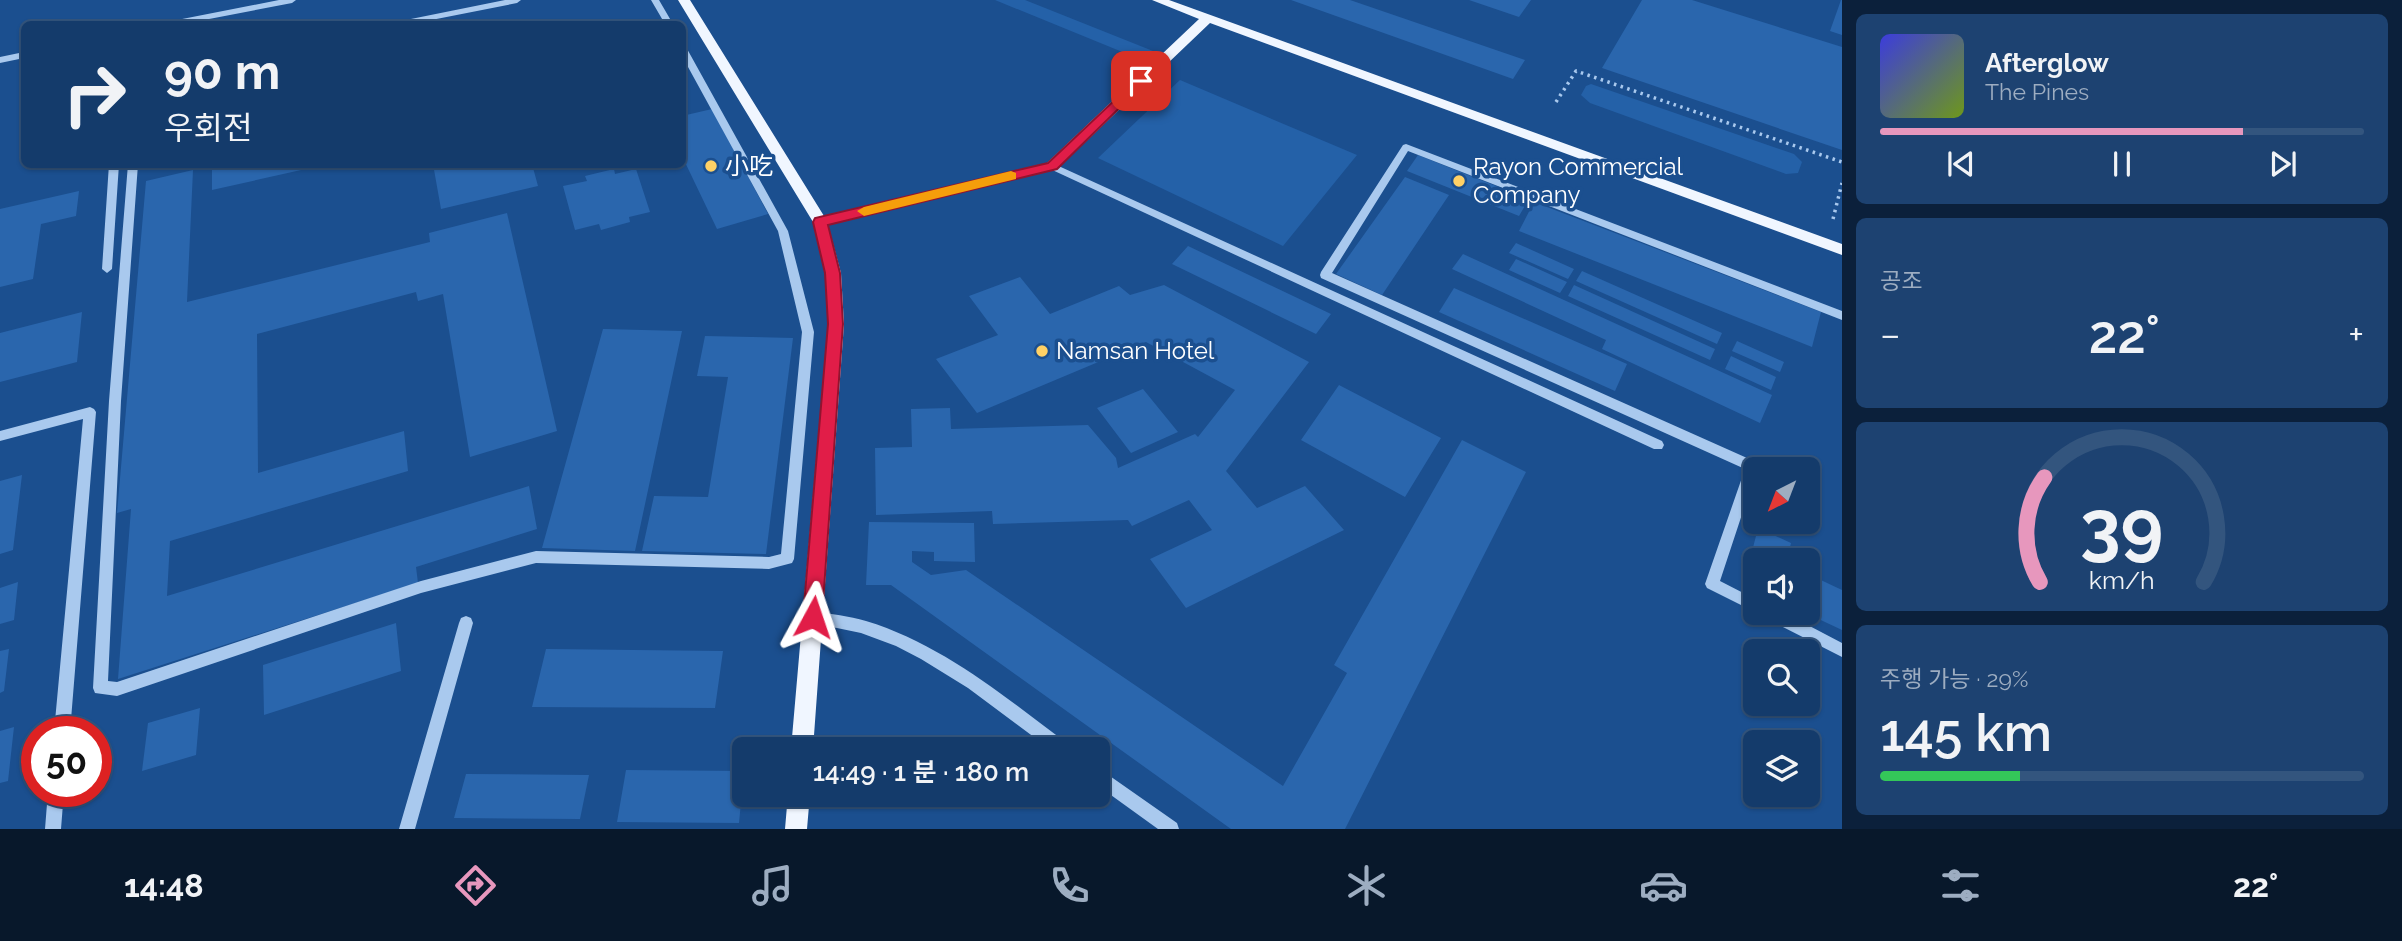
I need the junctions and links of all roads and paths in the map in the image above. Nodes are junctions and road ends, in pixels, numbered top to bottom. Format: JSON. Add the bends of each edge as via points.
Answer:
{"nodes":[{"id":1,"x":292,"y":0,"type":"edge"},
{"id":2,"x":517,"y":0,"type":"edge"},
{"id":3,"x":655,"y":0,"type":"edge"},
{"id":4,"x":684,"y":0,"type":"edge"},
{"id":5,"x":1158,"y":0,"type":"edge"},
{"id":6,"x":1208,"y":18,"type":"junction"},
{"id":7,"x":187,"y":21,"type":"edge"},
{"id":8,"x":416,"y":21,"type":"edge"},
{"id":9,"x":667,"y":21,"type":"edge"},
{"id":10,"x":686,"y":54,"type":"edge"},
{"id":11,"x":21,"y":56,"type":"edge"},
{"id":12,"x":0,"y":60,"type":"edge"},
{"id":13,"x":1556,"y":102,"type":"dead end"},
{"id":14,"x":1842,"y":162,"type":"edge"},
{"id":15,"x":1052,"y":166,"type":"junction"},
{"id":16,"x":114,"y":168,"type":"edge"},
{"id":17,"x":133,"y":168,"type":"edge"},
{"id":18,"x":1842,"y":183,"type":"edge"},
{"id":19,"x":1838,"y":201,"type":"dead end"},
{"id":20,"x":820,"y":222,"type":"junction"},
{"id":21,"x":1842,"y":250,"type":"edge"},
{"id":22,"x":107,"y":269,"type":"dead end"},
{"id":23,"x":1842,"y":316,"type":"edge"},
{"id":24,"x":0,"y":436,"type":"edge"},
{"id":25,"x":1658,"y":445,"type":"dead end"},
{"id":26,"x":1743,"y":600,"type":"edge"},
{"id":27,"x":813,"y":617,"type":"junction"},
{"id":28,"x":466,"y":623,"type":"dead end"},
{"id":29,"x":1793,"y":625,"type":"edge"},
{"id":30,"x":1842,"y":650,"type":"edge"},
{"id":31,"x":63,"y":716,"type":"edge"},
{"id":32,"x":803,"y":737,"type":"edge"},
{"id":33,"x":1047,"y":737,"type":"edge"},
{"id":34,"x":1110,"y":784,"type":"edge"},
{"id":35,"x":55,"y":807,"type":"edge"},
{"id":36,"x":798,"y":807,"type":"edge"},
{"id":37,"x":53,"y":829,"type":"edge"},
{"id":38,"x":407,"y":829,"type":"edge"},
{"id":39,"x":796,"y":829,"type":"edge"},
{"id":40,"x":1171,"y":829,"type":"edge"}],
"edges":[{"from":1,"to":7,"type":"street"},
{"from":2,"to":8,"type":"street"},
{"from":3,"to":9,"type":"street"},
{"from":4,"to":20,"type":"main road"},
{"from":5,"to":6,"type":"main road"},
{"from":6,"to":15,"type":"main road"},
{"from":6,"to":21,"type":"main road"},
{"from":10,"to":17,"type":"street","via":[[783,231],[808,332],[787,559],[769,563],[536,557],[421,587],[117,688],[100,688]]},
{"from":11,"to":12,"type":"street"},
{"from":13,"to":14,"type":"path","via":[[1576,71]]},
{"from":15,"to":20,"type":"main road"},
{"from":15,"to":25,"type":"street"},
{"from":16,"to":22,"type":"street"},
{"from":18,"to":19,"type":"path"},
{"from":20,"to":27,"type":"main road","via":[[832,273],[836,324]]},
{"from":23,"to":26,"type":"street","via":[[1406,147],[1325,275],[1752,467],[1712,584]]},
{"from":24,"to":31,"type":"street","via":[[90,412]]},
{"from":27,"to":32,"type":"main road"},
{"from":27,"to":33,"type":"street","via":[[873,629],[903,642],[977,686]]},
{"from":28,"to":38,"type":"street"},
{"from":29,"to":30,"type":"street"},
{"from":34,"to":40,"type":"street"},
{"from":35,"to":37,"type":"street"},
{"from":36,"to":39,"type":"main road"}]}
